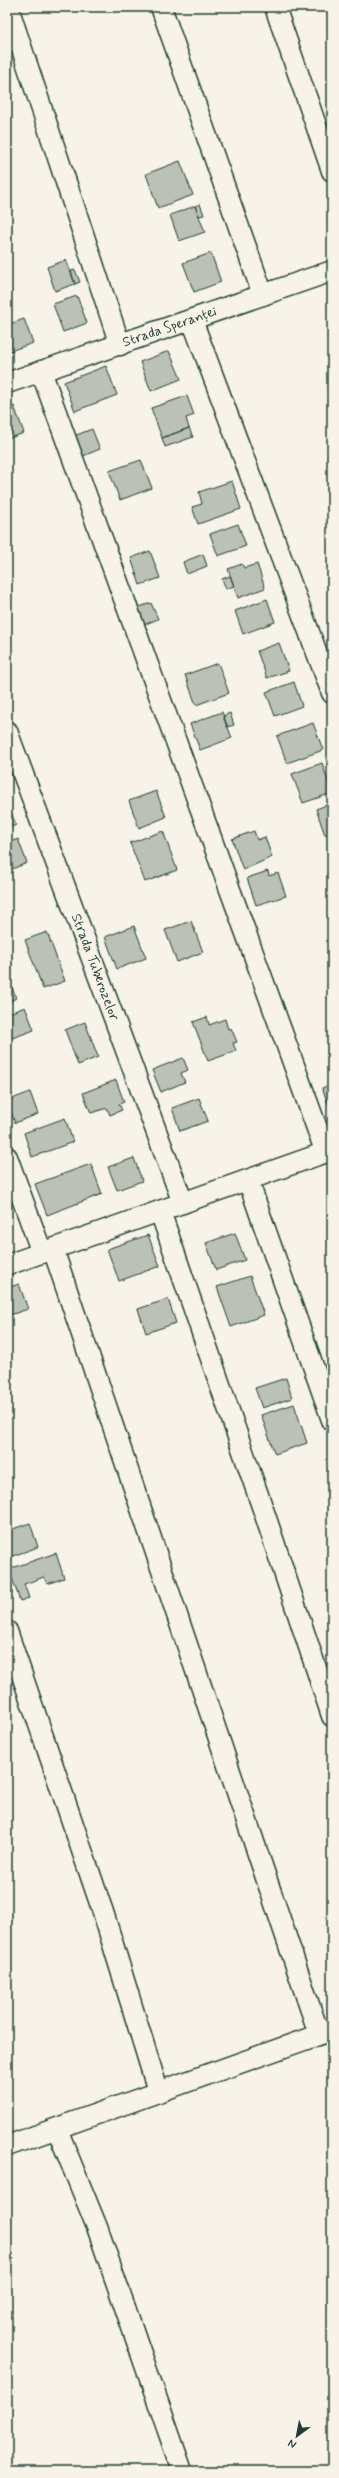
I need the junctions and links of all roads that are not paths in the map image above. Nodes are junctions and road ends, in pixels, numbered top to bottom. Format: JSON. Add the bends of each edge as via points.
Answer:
{"nodes":[{"id":1,"x":8,"y":7,"type":"edge"},
{"id":2,"x":161,"y":7,"type":"edge"},
{"id":3,"x":276,"y":7,"type":"edge"},
{"id":4,"x":332,"y":171,"type":"edge"},
{"id":5,"x":332,"y":270,"type":"edge"},
{"id":6,"x":263,"y":295,"type":"junction"},
{"id":7,"x":192,"y":320,"type":"junction"},
{"id":8,"x":120,"y":345,"type":"junction"},
{"id":9,"x":42,"y":371,"type":"junction"},
{"id":10,"x":7,"y":383,"type":"edge"},
{"id":11,"x":332,"y":693,"type":"edge"},
{"id":12,"x":7,"y":730,"type":"edge"},
{"id":13,"x":329,"y":1152,"type":"edge"},
{"id":14,"x":7,"y":1157,"type":"edge"},
{"id":15,"x":248,"y":1180,"type":"junction"},
{"id":16,"x":183,"y":1203,"type":"junction"},
{"id":17,"x":160,"y":1211,"type":"junction"},
{"id":18,"x":48,"y":1251,"type":"junction"},
{"id":19,"x":7,"y":1265,"type":"edge"},
{"id":20,"x":332,"y":1420,"type":"edge"},
{"id":21,"x":7,"y":1631,"type":"edge"},
{"id":22,"x":332,"y":1716,"type":"edge"},
{"id":23,"x":328,"y":2035,"type":"edge"},
{"id":24,"x":158,"y":2091,"type":"junction"},
{"id":25,"x":57,"y":2129,"type":"junction"},
{"id":26,"x":7,"y":2146,"type":"edge"},
{"id":27,"x":182,"y":2471,"type":"edge"}],
"edges":[{"from":1,"to":8,"type":"street"},
{"from":2,"to":6,"type":"street"},
{"from":3,"to":4,"type":"street"},
{"from":5,"to":6,"type":"street","name":"Strada Speranței"},
{"from":6,"to":7,"type":"street","name":"Strada Speranței"},
{"from":7,"to":8,"type":"street","name":"Strada Speranței"},
{"from":7,"to":11,"type":"street"},
{"from":8,"to":9,"type":"street","name":"Strada Speranței"},
{"from":9,"to":10,"type":"street","name":"Strada Speranței"},
{"from":9,"to":13,"type":"street"},
{"from":12,"to":16,"type":"street","name":"Strada Tuberozelor"},
{"from":13,"to":15,"type":"street"},
{"from":14,"to":18,"type":"street"},
{"from":15,"to":16,"type":"street"},
{"from":15,"to":20,"type":"street"},
{"from":16,"to":17,"type":"street"},
{"from":17,"to":18,"type":"street"},
{"from":17,"to":22,"type":"street","via":[[263,1507]]},
{"from":18,"to":19,"type":"street"},
{"from":18,"to":23,"type":"street"},
{"from":21,"to":24,"type":"street","via":[[103,1912]]},
{"from":23,"to":24,"type":"street"},
{"from":24,"to":25,"type":"street"},
{"from":25,"to":26,"type":"street"},
{"from":25,"to":27,"type":"street","via":[[97,2227]]}]}
